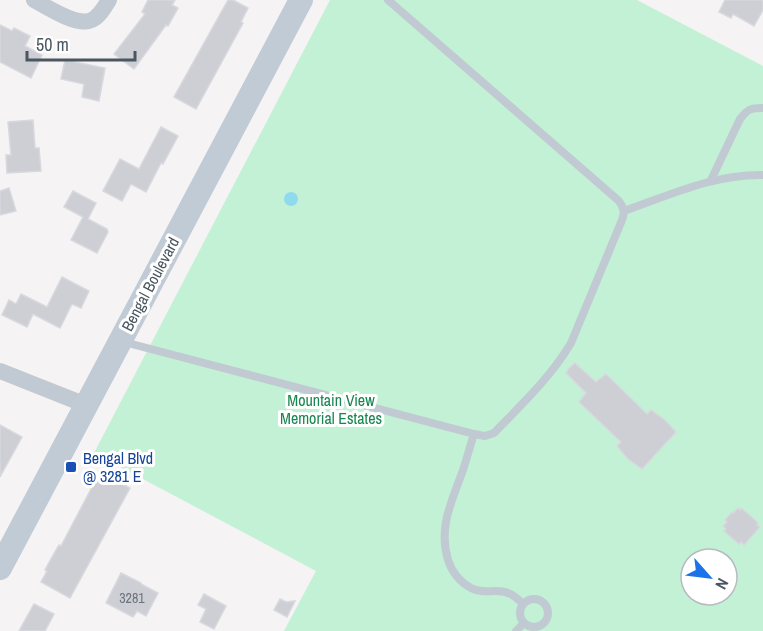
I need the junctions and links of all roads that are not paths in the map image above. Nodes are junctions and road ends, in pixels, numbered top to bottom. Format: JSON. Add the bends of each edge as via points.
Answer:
{"nodes":[{"id":1,"x":34,"y":0,"type":"edge"},
{"id":2,"x":109,"y":0,"type":"edge"},
{"id":3,"x":301,"y":0,"type":"edge"},
{"id":4,"x":388,"y":0,"type":"edge"},
{"id":5,"x":763,"y":108,"type":"edge"},
{"id":6,"x":763,"y":175,"type":"edge"},
{"id":7,"x":711,"y":180,"type":"junction"},
{"id":8,"x":624,"y":211,"type":"junction"},
{"id":9,"x":120,"y":341,"type":"junction"},
{"id":10,"x":0,"y":371,"type":"edge"},
{"id":11,"x":86,"y":405,"type":"junction"},
{"id":12,"x":474,"y":434,"type":"junction"},
{"id":13,"x":0,"y":568,"type":"edge"},
{"id":14,"x":523,"y":604,"type":"junction"},
{"id":15,"x":524,"y":623,"type":"junction"},
{"id":16,"x":516,"y":631,"type":"edge"}],
"edges":[{"from":1,"to":2,"type":"street","via":[[78,22],[99,15]]},
{"from":3,"to":9,"type":"main road","name":"Bengal Boulevard"},
{"from":4,"to":8,"type":"lane","via":[[619,201]]},
{"from":5,"to":7,"type":"lane","via":[[746,110]]},
{"from":6,"to":7,"type":"lane"},
{"from":7,"to":8,"type":"lane"},
{"from":8,"to":12,"type":"lane","via":[[564,356],[494,433]]},
{"from":9,"to":11,"type":"main road","name":"Bengal Boulevard"},
{"from":9,"to":12,"type":"lane"},
{"from":10,"to":11,"type":"street"},
{"from":11,"to":13,"type":"main road","name":"Bengal Boulevard"},
{"from":12,"to":14,"type":"lane","via":[[445,521],[446,552],[456,575],[466,585],[482,592],[509,593]]},
{"from":14,"to":15,"type":"lane","via":[[520,613]]},
{"from":14,"to":15,"type":"lane","via":[[539,599],[549,612],[540,626]]},
{"from":15,"to":16,"type":"lane"}]}
